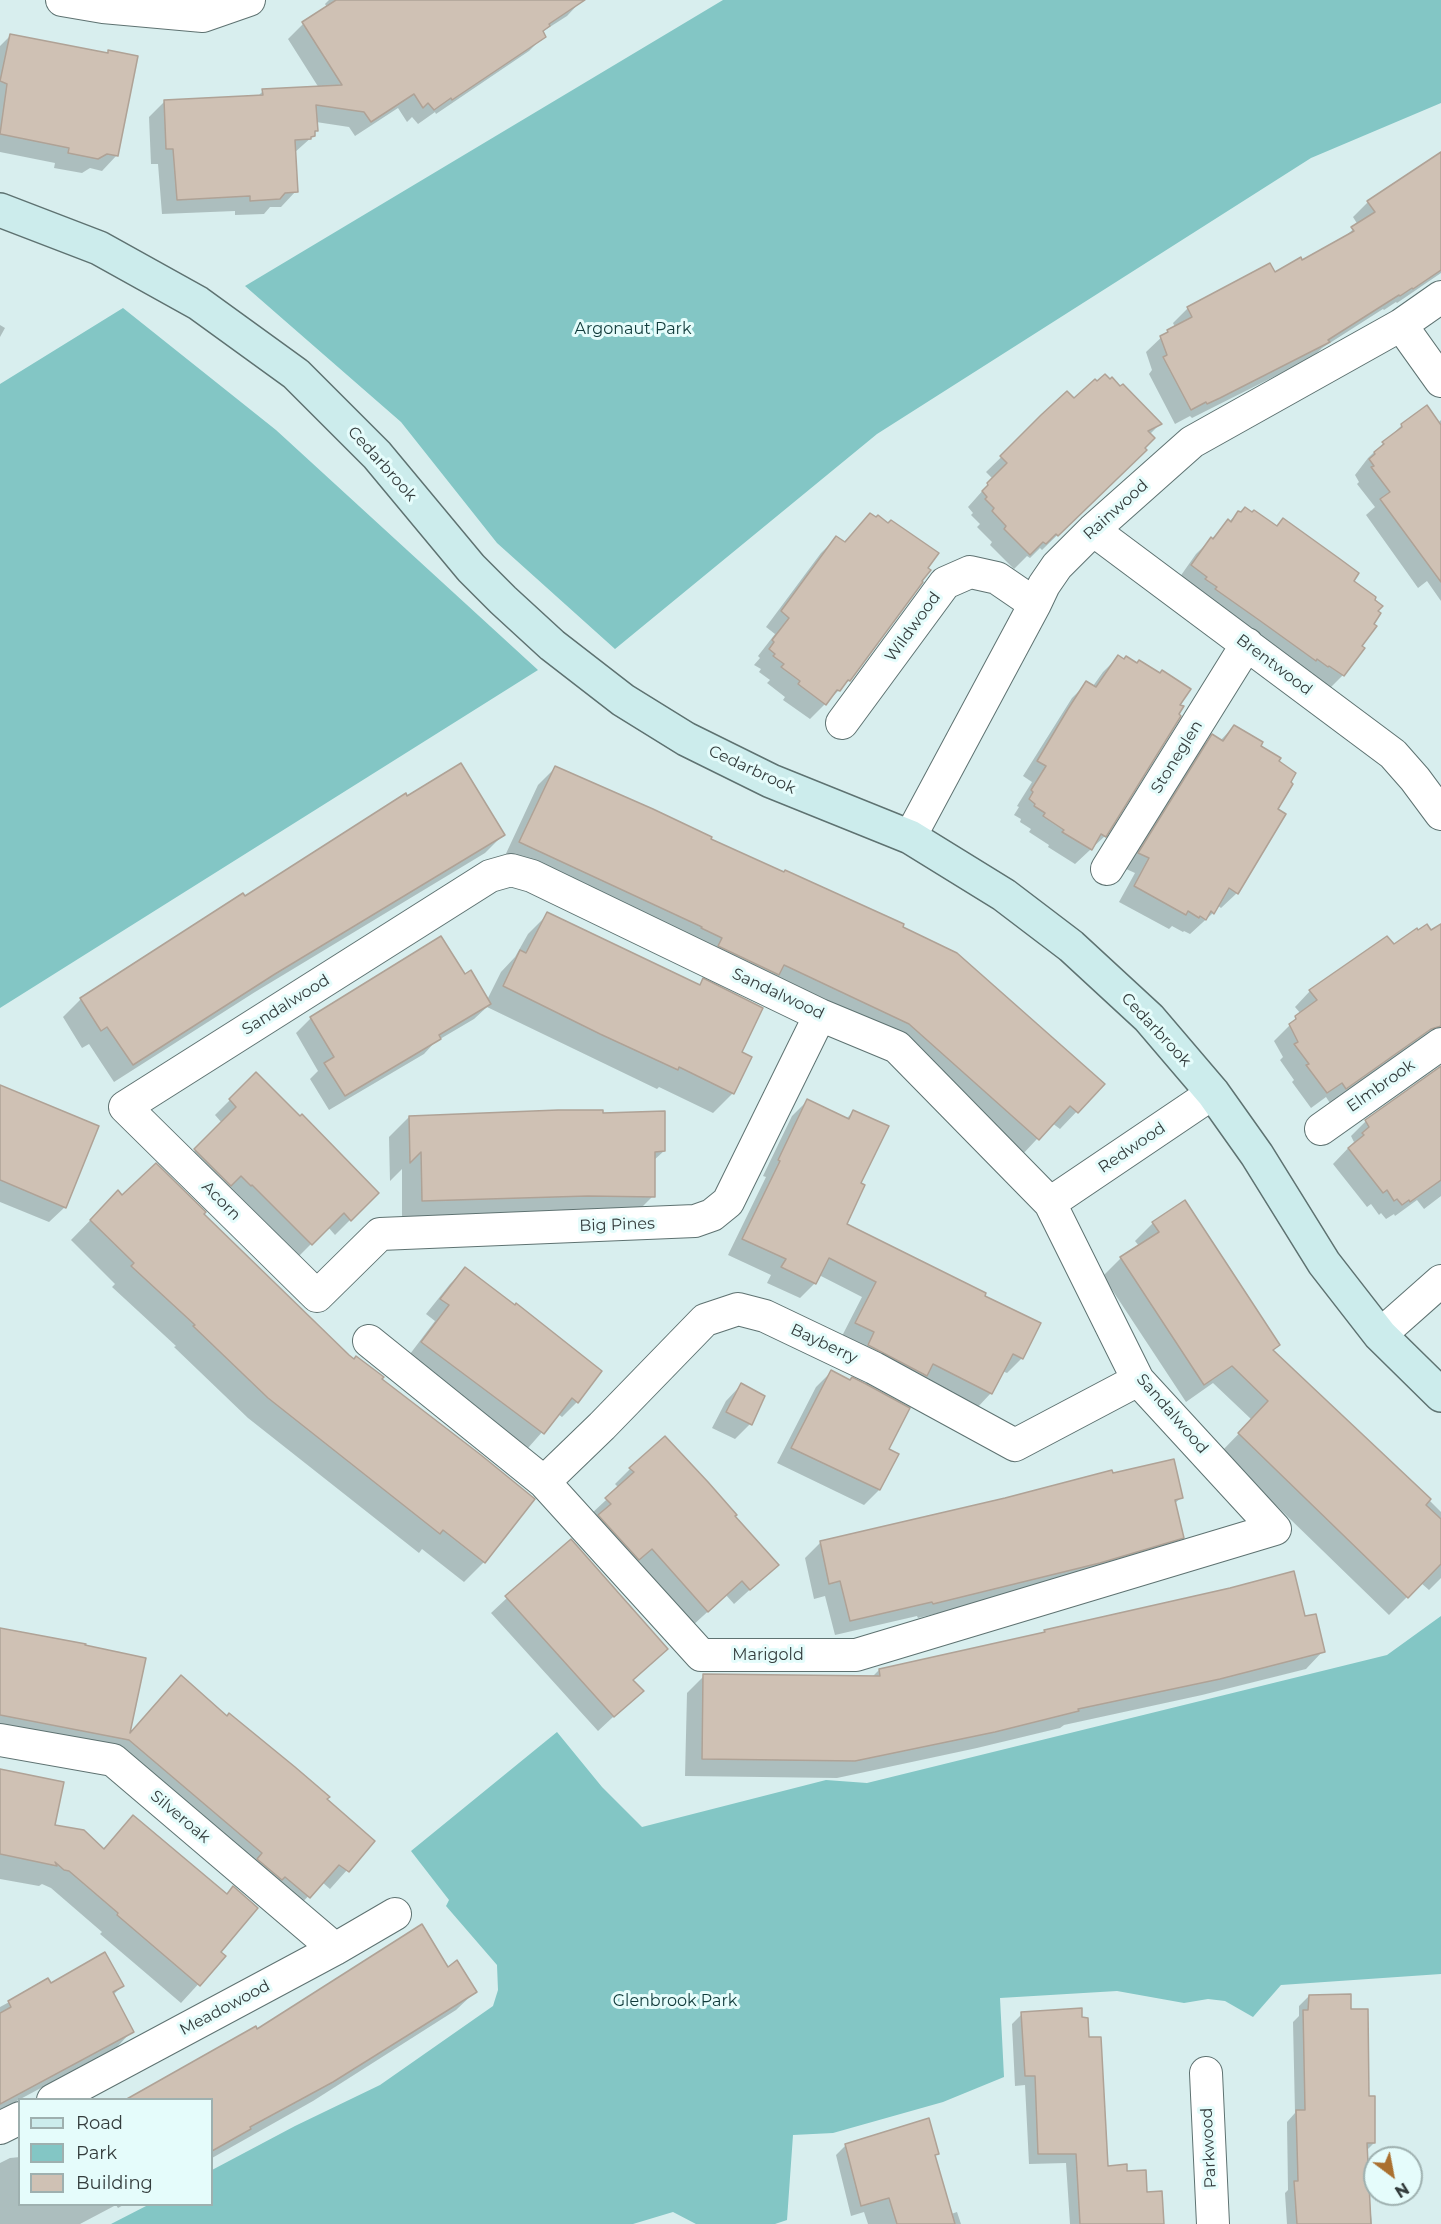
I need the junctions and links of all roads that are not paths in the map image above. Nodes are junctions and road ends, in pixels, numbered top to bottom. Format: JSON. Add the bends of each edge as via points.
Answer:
{"nodes":[{"id":1,"x":62,"y":0,"type":"edge"},
{"id":2,"x":249,"y":0,"type":"edge"},
{"id":3,"x":0,"y":210,"type":"edge"},
{"id":4,"x":1441,"y":297,"type":"edge"},
{"id":5,"x":1401,"y":325,"type":"junction"},
{"id":6,"x":1441,"y":381,"type":"edge"},
{"id":7,"x":1093,"y":530,"type":"junction"},
{"id":8,"x":1035,"y":604,"type":"junction"},
{"id":9,"x":1247,"y":644,"type":"junction"},
{"id":10,"x":842,"y":723,"type":"dead end"},
{"id":11,"x":1441,"y":814,"type":"edge"},
{"id":12,"x":910,"y":837,"type":"junction"},
{"id":13,"x":1107,"y":869,"type":"dead end"},
{"id":14,"x":819,"y":1015,"type":"junction"},
{"id":15,"x":1441,"y":1044,"type":"edge"},
{"id":16,"x":1213,"y":1093,"type":"junction"},
{"id":17,"x":125,"y":1107,"type":"joint"},
{"id":18,"x":1322,"y":1129,"type":"dead end"},
{"id":19,"x":1050,"y":1203,"type":"junction"},
{"id":20,"x":1441,"y":1281,"type":"edge"},
{"id":21,"x":317,"y":1296,"type":"joint"},
{"id":22,"x":1380,"y":1335,"type":"junction"},
{"id":23,"x":369,"y":1341,"type":"dead end"},
{"id":24,"x":1138,"y":1380,"type":"junction"},
{"id":25,"x":1441,"y":1395,"type":"edge"},
{"id":26,"x":544,"y":1482,"type":"junction"},
{"id":27,"x":1275,"y":1529,"type":"joint"},
{"id":28,"x":0,"y":1740,"type":"edge"},
{"id":29,"x":395,"y":1914,"type":"dead end"},
{"id":30,"x":335,"y":1949,"type":"junction"},
{"id":31,"x":1206,"y":2073,"type":"dead end"},
{"id":32,"x":57,"y":2098,"type":"edge"},
{"id":33,"x":18,"y":2119,"type":"edge"},
{"id":34,"x":0,"y":2128,"type":"edge"},
{"id":35,"x":1213,"y":2224,"type":"edge"}],
"edges":[{"from":1,"to":2,"type":"street","via":[[203,16]]},
{"from":3,"to":12,"type":"street","name":"Cedarbrook","via":[[99,248],[148,275],[198,303],[296,374],[377,455],[471,568],[503,600],[552,645],[623,700],[686,739],[771,782]]},
{"from":4,"to":5,"type":"street","name":"Rainwood"},
{"from":5,"to":6,"type":"street"},
{"from":5,"to":7,"type":"street","name":"Rainwood","via":[[1192,442]]},
{"from":7,"to":8,"type":"street","name":"Rainwood","via":[[1057,566]]},
{"from":7,"to":9,"type":"street","name":"Brentwood"},
{"from":8,"to":10,"type":"street","name":"Wildwood","via":[[997,578],[970,572],[945,583]]},
{"from":8,"to":12,"type":"street","name":"Rainwood"},
{"from":9,"to":11,"type":"street","name":"Brentwood","via":[[1393,753]]},
{"from":9,"to":13,"type":"street","name":"Stoneglen"},
{"from":12,"to":16,"type":"street","name":"Cedarbrook","via":[[1004,895],[1071,946],[1149,1018]]},
{"from":14,"to":17,"type":"street","name":"Sandalwood","via":[[532,876],[511,870],[490,876]]},
{"from":14,"to":19,"type":"street","name":"Sandalwood","via":[[897,1047]]},
{"from":14,"to":21,"type":"street","name":"Big Pines","via":[[728,1202],[712,1215],[695,1221],[380,1234]]},
{"from":15,"to":18,"type":"street","name":"Elmbrook"},
{"from":16,"to":19,"type":"street","name":"Redwood"},
{"from":16,"to":22,"type":"street","name":"Cedarbrook","via":[[1324,1263]]},
{"from":17,"to":21,"type":"street","name":"Acorn"},
{"from":19,"to":24,"type":"street","name":"Sandalwood"},
{"from":20,"to":22,"type":"street"},
{"from":22,"to":25,"type":"street","name":"Cedarbrook"},
{"from":23,"to":26,"type":"street","name":"Marigold"},
{"from":24,"to":26,"type":"street","name":"Bayberry","via":[[1015,1445],[874,1368],[765,1316],[738,1309],[705,1320]]},
{"from":24,"to":27,"type":"street","name":"Sandalwood"},
{"from":26,"to":27,"type":"street","name":"Marigold","via":[[701,1655],[856,1655]]},
{"from":28,"to":30,"type":"street","name":"Silveroak","via":[[113,1760]]},
{"from":29,"to":30,"type":"street","name":"Meadowood"},
{"from":30,"to":32,"type":"street","name":"Meadowood"},
{"from":31,"to":35,"type":"street","name":"Parkwood"},
{"from":33,"to":34,"type":"street"}]}
